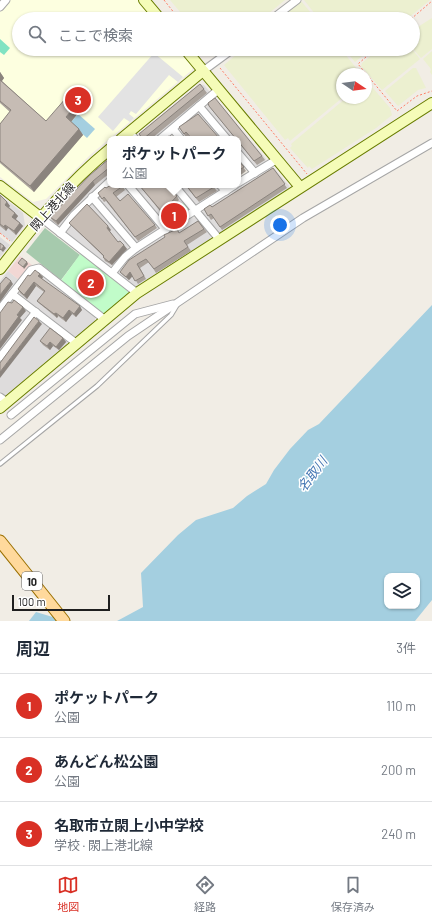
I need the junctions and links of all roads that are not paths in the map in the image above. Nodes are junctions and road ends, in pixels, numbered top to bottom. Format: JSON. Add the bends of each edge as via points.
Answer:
{"nodes":[{"id":1,"x":6,"y":0,"type":"edge"},
{"id":2,"x":144,"y":0,"type":"edge"},
{"id":3,"x":297,"y":0,"type":"edge"},
{"id":4,"x":0,"y":7,"type":"edge"},
{"id":5,"x":154,"y":12,"type":"edge"},
{"id":6,"x":281,"y":12,"type":"edge"},
{"id":7,"x":191,"y":56,"type":"edge"},
{"id":8,"x":224,"y":56,"type":"edge"},
{"id":9,"x":203,"y":71,"type":"junction"},
{"id":10,"x":218,"y":90,"type":"junction"},
{"id":11,"x":432,"y":103,"type":"edge"},
{"id":12,"x":200,"y":106,"type":"junction"},
{"id":13,"x":173,"y":129,"type":"junction"},
{"id":14,"x":133,"y":136,"type":"edge"},
{"id":15,"x":164,"y":136,"type":"edge"},
{"id":16,"x":179,"y":136,"type":"edge"},
{"id":17,"x":225,"y":136,"type":"edge"},
{"id":18,"x":432,"y":143,"type":"edge"},
{"id":19,"x":107,"y":152,"type":"edge"},
{"id":20,"x":241,"y":157,"type":"edge"},
{"id":21,"x":276,"y":160,"type":"junction"},
{"id":22,"x":254,"y":173,"type":"junction"},
{"id":23,"x":241,"y":181,"type":"edge"},
{"id":24,"x":107,"y":184,"type":"edge"},
{"id":25,"x":0,"y":186,"type":"edge"},
{"id":26,"x":300,"y":187,"type":"junction"},
{"id":27,"x":131,"y":188,"type":"edge"},
{"id":28,"x":176,"y":188,"type":"edge"},
{"id":29,"x":223,"y":188,"type":"edge"},
{"id":30,"x":230,"y":188,"type":"edge"},
{"id":31,"x":226,"y":191,"type":"junction"},
{"id":32,"x":92,"y":196,"type":"junction"},
{"id":33,"x":196,"y":212,"type":"junction"},
{"id":34,"x":40,"y":218,"type":"junction"},
{"id":35,"x":166,"y":230,"type":"junction"},
{"id":36,"x":60,"y":233,"type":"junction"},
{"id":37,"x":219,"y":239,"type":"junction"},
{"id":38,"x":136,"y":248,"type":"junction"},
{"id":39,"x":0,"y":269,"type":"edge"},
{"id":40,"x":112,"y":273,"type":"junction"},
{"id":41,"x":137,"y":293,"type":"junction"},
{"id":42,"x":12,"y":294,"type":"junction"},
{"id":43,"x":179,"y":302,"type":"junction"},
{"id":44,"x":0,"y":309,"type":"edge"},
{"id":45,"x":36,"y":312,"type":"junction"},
{"id":46,"x":104,"y":319,"type":"junction"},
{"id":47,"x":76,"y":343,"type":"junction"},
{"id":48,"x":0,"y":357,"type":"edge"},
{"id":49,"x":2,"y":402,"type":"edge"},
{"id":50,"x":12,"y":415,"type":"dead end"},
{"id":51,"x":0,"y":440,"type":"edge"},
{"id":52,"x":0,"y":464,"type":"edge"},
{"id":53,"x":0,"y":541,"type":"edge"},
{"id":54,"x":64,"y":621,"type":"edge"}],
"edges":[{"from":1,"to":4,"type":"street"},
{"from":2,"to":5,"type":"street"},
{"from":3,"to":6,"type":"street"},
{"from":7,"to":9,"type":"street"},
{"from":8,"to":9,"type":"street"},
{"from":9,"to":10,"type":"street"},
{"from":9,"to":14,"type":"street"},
{"from":10,"to":12,"type":"street"},
{"from":10,"to":21,"type":"street"},
{"from":11,"to":26,"type":"street"},
{"from":12,"to":13,"type":"street"},
{"from":12,"to":17,"type":"street"},
{"from":13,"to":15,"type":"street"},
{"from":13,"to":16,"type":"street"},
{"from":18,"to":43,"type":"street","via":[[303,218]]},
{"from":19,"to":34,"type":"street","name":"閖上港北線","via":[[66,188]]},
{"from":20,"to":22,"type":"street"},
{"from":21,"to":22,"type":"street"},
{"from":21,"to":26,"type":"street"},
{"from":22,"to":23,"type":"street"},
{"from":24,"to":32,"type":"street"},
{"from":25,"to":34,"type":"street"},
{"from":26,"to":37,"type":"street"},
{"from":27,"to":35,"type":"street"},
{"from":28,"to":33,"type":"street"},
{"from":29,"to":31,"type":"street"},
{"from":30,"to":31,"type":"street"},
{"from":31,"to":33,"type":"street"},
{"from":32,"to":36,"type":"street"},
{"from":32,"to":38,"type":"street"},
{"from":33,"to":35,"type":"street"},
{"from":33,"to":37,"type":"street"},
{"from":34,"to":36,"type":"street"},
{"from":34,"to":39,"type":"street","name":"閖上港北線"},
{"from":35,"to":38,"type":"street"},
{"from":36,"to":40,"type":"street"},
{"from":37,"to":41,"type":"street"},
{"from":38,"to":40,"type":"street"},
{"from":40,"to":41,"type":"street"},
{"from":41,"to":46,"type":"street"},
{"from":42,"to":44,"type":"street"},
{"from":42,"to":45,"type":"street"},
{"from":42,"to":46,"type":"street","via":[[31,270],[39,268]]},
{"from":43,"to":50,"type":"street","via":[[135,314]]},
{"from":43,"to":51,"type":"street","via":[[128,336]]},
{"from":43,"to":52,"type":"lane","via":[[170,315],[97,386]]},
{"from":45,"to":47,"type":"street"},
{"from":45,"to":48,"type":"street"},
{"from":46,"to":47,"type":"street"},
{"from":47,"to":49,"type":"street"},
{"from":53,"to":54,"type":"main road","number":"10"}]}
